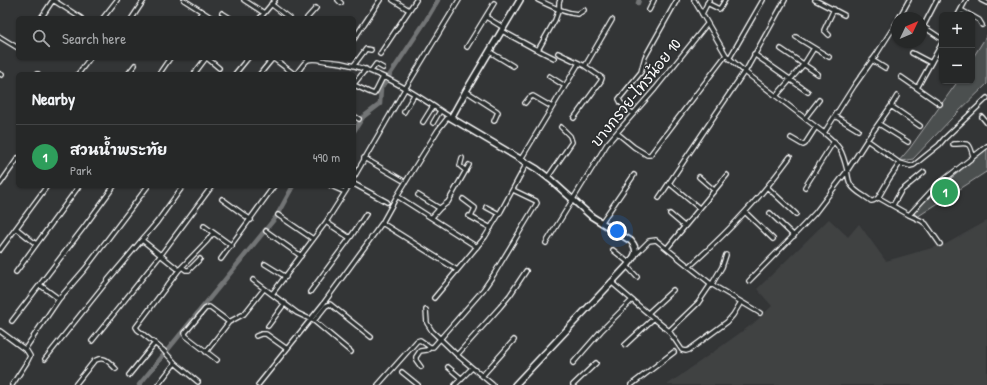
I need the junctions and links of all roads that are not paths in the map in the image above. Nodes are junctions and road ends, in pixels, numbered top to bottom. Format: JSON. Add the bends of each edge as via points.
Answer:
{"nodes":[{"id":1,"x":53,"y":0,"type":"edge"},
{"id":2,"x":116,"y":0,"type":"edge"},
{"id":3,"x":144,"y":0,"type":"edge"},
{"id":4,"x":184,"y":0,"type":"edge"},
{"id":5,"x":245,"y":0,"type":"edge"},
{"id":6,"x":275,"y":0,"type":"edge"},
{"id":7,"x":380,"y":0,"type":"edge"},
{"id":8,"x":393,"y":0,"type":"edge"},
{"id":9,"x":416,"y":0,"type":"edge"},
{"id":10,"x":458,"y":0,"type":"edge"},
{"id":11,"x":520,"y":0,"type":"edge"},
{"id":12,"x":538,"y":0,"type":"edge"},
{"id":13,"x":560,"y":0,"type":"edge"},
{"id":14,"x":654,"y":0,"type":"edge"},
{"id":15,"x":678,"y":0,"type":"edge"},
{"id":16,"x":694,"y":0,"type":"edge"},
{"id":17,"x":725,"y":0,"type":"edge"},
{"id":18,"x":763,"y":0,"type":"edge"},
{"id":19,"x":785,"y":0,"type":"edge"},
{"id":20,"x":815,"y":0,"type":"edge"},
{"id":21,"x":909,"y":0,"type":"edge"},
{"id":22,"x":937,"y":0,"type":"edge"},
{"id":23,"x":966,"y":0,"type":"edge"},
{"id":24,"x":981,"y":0,"type":"edge"},
{"id":25,"x":708,"y":2,"type":"edge"},
{"id":26,"x":494,"y":3,"type":"dead end"},
{"id":27,"x":987,"y":3,"type":"edge"},
{"id":28,"x":271,"y":4,"type":"junction"},
{"id":29,"x":316,"y":8,"type":"dead end"},
{"id":30,"x":559,"y":9,"type":"junction"},
{"id":31,"x":834,"y":9,"type":"junction"},
{"id":32,"x":409,"y":10,"type":"junction"},
{"id":33,"x":584,"y":10,"type":"dead end"},
{"id":34,"x":649,"y":10,"type":"dead end"},
{"id":35,"x":961,"y":10,"type":"joint"},
{"id":36,"x":202,"y":12,"type":"junction"},
{"id":37,"x":902,"y":12,"type":"edge"},
{"id":38,"x":964,"y":12,"type":"edge"},
{"id":39,"x":222,"y":13,"type":"dead end"},
{"id":40,"x":702,"y":14,"type":"junction"},
{"id":41,"x":844,"y":15,"type":"dead end"},
{"id":42,"x":42,"y":16,"type":"edge"},
{"id":43,"x":78,"y":16,"type":"edge"},
{"id":44,"x":104,"y":16,"type":"edge"},
{"id":45,"x":133,"y":16,"type":"edge"},
{"id":46,"x":199,"y":16,"type":"edge"},
{"id":47,"x":209,"y":16,"type":"edge"},
{"id":48,"x":227,"y":16,"type":"edge"},
{"id":49,"x":262,"y":16,"type":"edge"},
{"id":50,"x":286,"y":16,"type":"edge"},
{"id":51,"x":310,"y":16,"type":"edge"},
{"id":52,"x":486,"y":17,"type":"junction"},
{"id":53,"x":975,"y":18,"type":"edge"},
{"id":54,"x":612,"y":20,"type":"dead end"},
{"id":55,"x":707,"y":24,"type":"junction"},
{"id":56,"x":982,"y":25,"type":"dead end"},
{"id":57,"x":503,"y":30,"type":"junction"},
{"id":58,"x":891,"y":31,"type":"edge"},
{"id":59,"x":829,"y":35,"type":"dead end"},
{"id":60,"x":356,"y":36,"type":"edge"},
{"id":61,"x":796,"y":37,"type":"dead end"},
{"id":62,"x":939,"y":37,"type":"edge"},
{"id":63,"x":0,"y":38,"type":"edge"},
{"id":64,"x":16,"y":47,"type":"edge"},
{"id":65,"x":467,"y":47,"type":"dead end"},
{"id":66,"x":814,"y":48,"type":"junction"},
{"id":67,"x":939,"y":48,"type":"edge"},
{"id":68,"x":781,"y":49,"type":"dead end"},
{"id":69,"x":371,"y":50,"type":"dead end"},
{"id":70,"x":538,"y":50,"type":"junction"},
{"id":71,"x":490,"y":52,"type":"junction"},
{"id":72,"x":558,"y":53,"type":"dead end"},
{"id":73,"x":912,"y":53,"type":"dead end"},
{"id":74,"x":380,"y":54,"type":"dead end"},
{"id":75,"x":754,"y":54,"type":"junction"},
{"id":76,"x":726,"y":55,"type":"junction"},
{"id":77,"x":829,"y":57,"type":"dead end"},
{"id":78,"x":554,"y":58,"type":"dead end"},
{"id":79,"x":88,"y":60,"type":"edge"},
{"id":80,"x":169,"y":60,"type":"edge"},
{"id":81,"x":204,"y":60,"type":"edge"},
{"id":82,"x":208,"y":60,"type":"edge"},
{"id":83,"x":246,"y":60,"type":"edge"},
{"id":84,"x":271,"y":60,"type":"edge"},
{"id":85,"x":276,"y":60,"type":"edge"},
{"id":86,"x":309,"y":60,"type":"edge"},
{"id":87,"x":340,"y":60,"type":"edge"},
{"id":88,"x":729,"y":60,"type":"junction"},
{"id":89,"x":872,"y":60,"type":"junction"},
{"id":90,"x":579,"y":63,"type":"junction"},
{"id":91,"x":931,"y":63,"type":"junction"},
{"id":92,"x":804,"y":64,"type":"junction"},
{"id":93,"x":135,"y":65,"type":"dead end"},
{"id":94,"x":354,"y":65,"type":"junction"},
{"id":95,"x":513,"y":66,"type":"dead end"},
{"id":96,"x":584,"y":66,"type":"junction"},
{"id":97,"x":218,"y":68,"type":"dead end"},
{"id":98,"x":383,"y":68,"type":"dead end"},
{"id":99,"x":885,"y":68,"type":"dead end"},
{"id":100,"x":366,"y":69,"type":"junction"},
{"id":101,"x":371,"y":71,"type":"junction"},
{"id":102,"x":80,"y":72,"type":"edge"},
{"id":103,"x":130,"y":72,"type":"edge"},
{"id":104,"x":160,"y":72,"type":"edge"},
{"id":105,"x":196,"y":72,"type":"edge"},
{"id":106,"x":237,"y":72,"type":"edge"},
{"id":107,"x":262,"y":72,"type":"edge"},
{"id":108,"x":292,"y":72,"type":"edge"},
{"id":109,"x":297,"y":72,"type":"edge"},
{"id":110,"x":744,"y":72,"type":"junction"},
{"id":111,"x":818,"y":74,"type":"dead end"},
{"id":112,"x":549,"y":76,"type":"dead end"},
{"id":113,"x":384,"y":77,"type":"junction"},
{"id":114,"x":901,"y":77,"type":"dead end"},
{"id":115,"x":790,"y":80,"type":"junction"},
{"id":116,"x":356,"y":82,"type":"edge"},
{"id":117,"x":356,"y":85,"type":"edge"},
{"id":118,"x":565,"y":86,"type":"junction"},
{"id":119,"x":917,"y":88,"type":"junction"},
{"id":120,"x":405,"y":89,"type":"junction"},
{"id":121,"x":466,"y":91,"type":"junction"},
{"id":122,"x":808,"y":92,"type":"dead end"},
{"id":123,"x":414,"y":95,"type":"junction"},
{"id":124,"x":776,"y":96,"type":"junction"},
{"id":125,"x":896,"y":96,"type":"dead end"},
{"id":126,"x":987,"y":98,"type":"edge"},
{"id":127,"x":818,"y":100,"type":"dead end"},
{"id":128,"x":525,"y":103,"type":"dead end"},
{"id":129,"x":940,"y":104,"type":"dead end"},
{"id":130,"x":433,"y":106,"type":"junction"},
{"id":131,"x":891,"y":106,"type":"junction"},
{"id":132,"x":552,"y":107,"type":"junction"},
{"id":133,"x":440,"y":111,"type":"junction"},
{"id":134,"x":404,"y":112,"type":"dead end"},
{"id":135,"x":633,"y":114,"type":"junction"},
{"id":136,"x":448,"y":116,"type":"junction"},
{"id":137,"x":835,"y":116,"type":"junction"},
{"id":138,"x":356,"y":117,"type":"edge"},
{"id":139,"x":982,"y":117,"type":"dead end"},
{"id":140,"x":574,"y":118,"type":"dead end"},
{"id":141,"x":805,"y":118,"type":"junction"},
{"id":142,"x":359,"y":119,"type":"dead end"},
{"id":143,"x":494,"y":121,"type":"dead end"},
{"id":144,"x":423,"y":122,"type":"dead end"},
{"id":145,"x":432,"y":123,"type":"dead end"},
{"id":146,"x":987,"y":123,"type":"edge"},
{"id":147,"x":879,"y":124,"type":"junction"},
{"id":148,"x":920,"y":126,"type":"dead end"},
{"id":149,"x":561,"y":127,"type":"dead end"},
{"id":150,"x":816,"y":127,"type":"junction"},
{"id":151,"x":858,"y":130,"type":"dead end"},
{"id":152,"x":617,"y":133,"type":"junction"},
{"id":153,"x":824,"y":133,"type":"junction"},
{"id":154,"x":791,"y":138,"type":"dead end"},
{"id":155,"x":867,"y":140,"type":"junction"},
{"id":156,"x":834,"y":141,"type":"junction"},
{"id":157,"x":908,"y":142,"type":"dead end"},
{"id":158,"x":953,"y":144,"type":"dead end"},
{"id":159,"x":987,"y":146,"type":"edge"},
{"id":160,"x":973,"y":156,"type":"junction"},
{"id":161,"x":790,"y":157,"type":"dead end"},
{"id":162,"x":364,"y":158,"type":"junction"},
{"id":163,"x":462,"y":158,"type":"dead end"},
{"id":164,"x":521,"y":159,"type":"junction"},
{"id":165,"x":16,"y":161,"type":"edge"},
{"id":166,"x":898,"y":162,"type":"dead end"},
{"id":167,"x":527,"y":163,"type":"junction"},
{"id":168,"x":469,"y":165,"type":"dead end"},
{"id":169,"x":466,"y":171,"type":"junction"},
{"id":170,"x":847,"y":171,"type":"junction"},
{"id":171,"x":924,"y":172,"type":"dead end"},
{"id":172,"x":356,"y":173,"type":"edge"},
{"id":173,"x":634,"y":174,"type":"dead end"},
{"id":174,"x":727,"y":175,"type":"dead end"},
{"id":175,"x":548,"y":177,"type":"junction"},
{"id":176,"x":699,"y":177,"type":"dead end"},
{"id":177,"x":402,"y":180,"type":"dead end"},
{"id":178,"x":669,"y":183,"type":"junction"},
{"id":179,"x":0,"y":184,"type":"edge"},
{"id":180,"x":356,"y":185,"type":"edge"},
{"id":181,"x":767,"y":187,"type":"junction"},
{"id":182,"x":805,"y":187,"type":"dead end"},
{"id":183,"x":46,"y":188,"type":"edge"},
{"id":184,"x":78,"y":188,"type":"edge"},
{"id":185,"x":113,"y":188,"type":"edge"},
{"id":186,"x":146,"y":188,"type":"edge"},
{"id":187,"x":182,"y":188,"type":"edge"},
{"id":188,"x":211,"y":188,"type":"edge"},
{"id":189,"x":273,"y":188,"type":"edge"},
{"id":190,"x":336,"y":188,"type":"edge"},
{"id":191,"x":348,"y":188,"type":"edge"},
{"id":192,"x":513,"y":190,"type":"junction"},
{"id":193,"x":714,"y":190,"type":"junction"},
{"id":194,"x":345,"y":192,"type":"junction"},
{"id":195,"x":397,"y":196,"type":"junction"},
{"id":196,"x":418,"y":196,"type":"dead end"},
{"id":197,"x":659,"y":198,"type":"dead end"},
{"id":198,"x":878,"y":198,"type":"junction"},
{"id":199,"x":222,"y":199,"type":"dead end"},
{"id":200,"x":464,"y":199,"type":"dead end"},
{"id":201,"x":573,"y":199,"type":"junction"},
{"id":202,"x":387,"y":202,"type":"dead end"},
{"id":203,"x":893,"y":205,"type":"junction"},
{"id":204,"x":486,"y":206,"type":"dead end"},
{"id":205,"x":439,"y":208,"type":"junction"},
{"id":206,"x":699,"y":208,"type":"junction"},
{"id":207,"x":745,"y":212,"type":"junction"},
{"id":208,"x":770,"y":213,"type":"dead end"},
{"id":209,"x":366,"y":214,"type":"dead end"},
{"id":210,"x":499,"y":214,"type":"junction"},
{"id":211,"x":670,"y":214,"type":"dead end"},
{"id":212,"x":796,"y":214,"type":"dead end"},
{"id":213,"x":278,"y":215,"type":"dead end"},
{"id":214,"x":909,"y":215,"type":"junction"},
{"id":215,"x":432,"y":217,"type":"junction"},
{"id":216,"x":251,"y":220,"type":"junction"},
{"id":217,"x":326,"y":222,"type":"junction"},
{"id":218,"x":382,"y":223,"type":"junction"},
{"id":219,"x":601,"y":223,"type":"junction"},
{"id":220,"x":204,"y":226,"type":"dead end"},
{"id":221,"x":684,"y":226,"type":"junction"},
{"id":222,"x":16,"y":228,"type":"junction"},
{"id":223,"x":491,"y":228,"type":"junction"},
{"id":224,"x":266,"y":231,"type":"dead end"},
{"id":225,"x":214,"y":232,"type":"junction"},
{"id":226,"x":794,"y":236,"type":"junction"},
{"id":227,"x":350,"y":238,"type":"junction"},
{"id":228,"x":313,"y":239,"type":"junction"},
{"id":229,"x":773,"y":239,"type":"dead end"},
{"id":230,"x":142,"y":240,"type":"junction"},
{"id":231,"x":546,"y":243,"type":"dead end"},
{"id":232,"x":36,"y":244,"type":"junction"},
{"id":233,"x":940,"y":244,"type":"dead end"},
{"id":234,"x":232,"y":246,"type":"junction"},
{"id":235,"x":477,"y":247,"type":"junction"},
{"id":236,"x":667,"y":248,"type":"junction"},
{"id":237,"x":0,"y":250,"type":"edge"},
{"id":238,"x":613,"y":250,"type":"dead end"},
{"id":239,"x":635,"y":255,"type":"junction"},
{"id":240,"x":726,"y":255,"type":"dead end"},
{"id":241,"x":160,"y":256,"type":"junction"},
{"id":242,"x":301,"y":256,"type":"junction"},
{"id":243,"x":200,"y":258,"type":"dead end"},
{"id":244,"x":221,"y":259,"type":"dead end"},
{"id":245,"x":265,"y":264,"type":"dead end"},
{"id":246,"x":628,"y":265,"type":"junction"},
{"id":247,"x":690,"y":266,"type":"junction"},
{"id":248,"x":181,"y":269,"type":"junction"},
{"id":249,"x":457,"y":270,"type":"junction"},
{"id":250,"x":526,"y":271,"type":"dead end"},
{"id":251,"x":16,"y":272,"type":"dead end"},
{"id":252,"x":286,"y":277,"type":"junction"},
{"id":253,"x":637,"y":277,"type":"dead end"},
{"id":254,"x":253,"y":280,"type":"dead end"},
{"id":255,"x":749,"y":281,"type":"dead end"},
{"id":256,"x":611,"y":282,"type":"junction"},
{"id":257,"x":711,"y":284,"type":"junction"},
{"id":258,"x":40,"y":285,"type":"junction"},
{"id":259,"x":264,"y":288,"type":"junction"},
{"id":260,"x":672,"y":290,"type":"dead end"},
{"id":261,"x":310,"y":292,"type":"dead end"},
{"id":262,"x":272,"y":294,"type":"junction"},
{"id":263,"x":434,"y":298,"type":"dead end"},
{"id":264,"x":59,"y":300,"type":"junction"},
{"id":265,"x":632,"y":300,"type":"junction"},
{"id":266,"x":741,"y":302,"type":"junction"},
{"id":267,"x":285,"y":303,"type":"junction"},
{"id":268,"x":426,"y":310,"type":"dead end"},
{"id":269,"x":648,"y":313,"type":"junction"},
{"id":270,"x":760,"y":313,"type":"dead end"},
{"id":271,"x":654,"y":318,"type":"junction"},
{"id":272,"x":310,"y":319,"type":"junction"},
{"id":273,"x":12,"y":321,"type":"dead end"},
{"id":274,"x":229,"y":322,"type":"junction"},
{"id":275,"x":268,"y":326,"type":"dead end"},
{"id":276,"x":669,"y":330,"type":"junction"},
{"id":277,"x":0,"y":331,"type":"edge"},
{"id":278,"x":256,"y":336,"type":"dead end"},
{"id":279,"x":371,"y":337,"type":"dead end"},
{"id":280,"x":440,"y":340,"type":"junction"},
{"id":281,"x":514,"y":340,"type":"dead end"},
{"id":282,"x":92,"y":341,"type":"dead end"},
{"id":283,"x":155,"y":343,"type":"junction"},
{"id":284,"x":625,"y":345,"type":"dead end"},
{"id":285,"x":431,"y":347,"type":"junction"},
{"id":286,"x":25,"y":349,"type":"junction"},
{"id":287,"x":287,"y":349,"type":"junction"},
{"id":288,"x":206,"y":352,"type":"junction"},
{"id":289,"x":351,"y":352,"type":"dead end"},
{"id":290,"x":674,"y":352,"type":"dead end"},
{"id":291,"x":457,"y":355,"type":"junction"},
{"id":292,"x":46,"y":359,"type":"dead end"},
{"id":293,"x":216,"y":360,"type":"dead end"},
{"id":294,"x":175,"y":363,"type":"junction"},
{"id":295,"x":573,"y":363,"type":"dead end"},
{"id":296,"x":596,"y":363,"type":"dead end"},
{"id":297,"x":421,"y":367,"type":"dead end"},
{"id":298,"x":448,"y":367,"type":"dead end"},
{"id":299,"x":472,"y":368,"type":"junction"},
{"id":300,"x":116,"y":369,"type":"dead end"},
{"id":301,"x":402,"y":372,"type":"dead end"},
{"id":302,"x":129,"y":375,"type":"dead end"},
{"id":303,"x":482,"y":376,"type":"junction"},
{"id":304,"x":462,"y":379,"type":"junction"},
{"id":305,"x":198,"y":382,"type":"dead end"},
{"id":306,"x":12,"y":385,"type":"edge"},
{"id":307,"x":75,"y":385,"type":"edge"},
{"id":308,"x":160,"y":385,"type":"edge"},
{"id":309,"x":258,"y":385,"type":"edge"},
{"id":310,"x":378,"y":385,"type":"edge"},
{"id":311,"x":418,"y":385,"type":"edge"},
{"id":312,"x":455,"y":385,"type":"edge"},
{"id":313,"x":493,"y":385,"type":"edge"},
{"id":314,"x":515,"y":385,"type":"edge"},
{"id":315,"x":573,"y":385,"type":"edge"},
{"id":316,"x":631,"y":385,"type":"edge"}],
"edges":[{"from":1,"to":42,"type":"street"},
{"from":1,"to":43,"type":"street"},
{"from":2,"to":44,"type":"street"},
{"from":3,"to":45,"type":"street"},
{"from":4,"to":36,"type":"street"},
{"from":5,"to":49,"type":"street"},
{"from":6,"to":28,"type":"street"},
{"from":7,"to":60,"type":"street"},
{"from":8,"to":32,"type":"street"},
{"from":9,"to":32,"type":"street"},
{"from":10,"to":120,"type":"street"},
{"from":11,"to":57,"type":"main road"},
{"from":12,"to":30,"type":"street"},
{"from":13,"to":30,"type":"street"},
{"from":14,"to":34,"type":"street"},
{"from":15,"to":135,"type":"street","via":[[646,57],[641,72],[619,99]]},
{"from":16,"to":40,"type":"street"},
{"from":17,"to":25,"type":"street","via":[[719,9]]},
{"from":18,"to":88,"type":"street"},
{"from":19,"to":75,"type":"street"},
{"from":20,"to":31,"type":"street"},
{"from":21,"to":37,"type":"street"},
{"from":22,"to":62,"type":"street","via":[[924,27]]},
{"from":23,"to":35,"type":"street"},
{"from":24,"to":27,"type":"street"},
{"from":25,"to":40,"type":"street"},
{"from":26,"to":52,"type":"street"},
{"from":28,"to":49,"type":"street"},
{"from":28,"to":50,"type":"street"},
{"from":29,"to":51,"type":"street"},
{"from":30,"to":33,"type":"street","via":[[576,14]]},
{"from":30,"to":70,"type":"street"},
{"from":31,"to":41,"type":"street"},
{"from":31,"to":59,"type":"street","via":[[824,30]]},
{"from":32,"to":74,"type":"street"},
{"from":35,"to":38,"type":"street"},
{"from":36,"to":46,"type":"street"},
{"from":36,"to":47,"type":"street"},
{"from":39,"to":48,"type":"street"},
{"from":40,"to":55,"type":"street"},
{"from":52,"to":57,"type":"street"},
{"from":52,"to":65,"type":"street"},
{"from":53,"to":56,"type":"street"},
{"from":54,"to":96,"type":"street"},
{"from":55,"to":76,"type":"street"},
{"from":55,"to":135,"type":"street","name":"บางกรวย-ไทรน้อย 10"},
{"from":57,"to":70,"type":"street"},
{"from":57,"to":71,"type":"main road"},
{"from":58,"to":89,"type":"street"},
{"from":61,"to":66,"type":"street"},
{"from":63,"to":64,"type":"street"},
{"from":66,"to":77,"type":"street"},
{"from":66,"to":92,"type":"street"},
{"from":67,"to":91,"type":"street"},
{"from":68,"to":92,"type":"street"},
{"from":69,"to":94,"type":"street","via":[[366,49]]},
{"from":70,"to":78,"type":"street"},
{"from":71,"to":95,"type":"street"},
{"from":71,"to":121,"type":"main road"},
{"from":72,"to":90,"type":"street"},
{"from":73,"to":91,"type":"street"},
{"from":75,"to":110,"type":"street"},
{"from":75,"to":115,"type":"street"},
{"from":76,"to":88,"type":"street"},
{"from":76,"to":152,"type":"street","via":[[650,155],[634,147]]},
{"from":79,"to":102,"type":"street"},
{"from":80,"to":104,"type":"street"},
{"from":81,"to":105,"type":"street"},
{"from":82,"to":97,"type":"street"},
{"from":83,"to":106,"type":"street"},
{"from":84,"to":107,"type":"street"},
{"from":85,"to":108,"type":"street"},
{"from":86,"to":109,"type":"street"},
{"from":87,"to":94,"type":"street"},
{"from":88,"to":110,"type":"street"},
{"from":89,"to":99,"type":"street"},
{"from":89,"to":137,"type":"street"},
{"from":90,"to":96,"type":"street"},
{"from":90,"to":118,"type":"street"},
{"from":91,"to":119,"type":"street"},
{"from":92,"to":111,"type":"street"},
{"from":92,"to":115,"type":"street"},
{"from":93,"to":103,"type":"street"},
{"from":94,"to":100,"type":"street"},
{"from":96,"to":140,"type":"street","via":[[602,79]]},
{"from":98,"to":101,"type":"street","via":[[376,64]]},
{"from":100,"to":101,"type":"street"},
{"from":100,"to":116,"type":"street"},
{"from":101,"to":113,"type":"street"},
{"from":110,"to":124,"type":"street"},
{"from":110,"to":178,"type":"street"},
{"from":112,"to":118,"type":"street"},
{"from":113,"to":117,"type":"street","via":[[374,94]]},
{"from":113,"to":120,"type":"street"},
{"from":114,"to":119,"type":"street"},
{"from":115,"to":122,"type":"street"},
{"from":115,"to":124,"type":"street"},
{"from":118,"to":132,"type":"street"},
{"from":119,"to":129,"type":"street"},
{"from":120,"to":123,"type":"street"},
{"from":120,"to":162,"type":"street"},
{"from":121,"to":136,"type":"main road"},
{"from":121,"to":143,"type":"street","via":[[497,110]]},
{"from":123,"to":130,"type":"street"},
{"from":123,"to":134,"type":"street"},
{"from":124,"to":141,"type":"street"},
{"from":125,"to":131,"type":"street"},
{"from":126,"to":198,"type":"street","via":[[939,145],[914,165],[900,163]]},
{"from":127,"to":141,"type":"street"},
{"from":128,"to":132,"type":"street","via":[[533,96]]},
{"from":130,"to":133,"type":"street"},
{"from":130,"to":144,"type":"street"},
{"from":131,"to":147,"type":"street"},
{"from":131,"to":148,"type":"street"},
{"from":132,"to":164,"type":"street"},
{"from":133,"to":136,"type":"street"},
{"from":133,"to":145,"type":"street"},
{"from":135,"to":152,"type":"street","name":"บางกรวย-ไทรน้อย 10"},
{"from":136,"to":164,"type":"main road"},
{"from":136,"to":195,"type":"street"},
{"from":137,"to":151,"type":"street"},
{"from":137,"to":153,"type":"street"},
{"from":138,"to":142,"type":"street"},
{"from":139,"to":146,"type":"street"},
{"from":141,"to":150,"type":"street"},
{"from":147,"to":155,"type":"street"},
{"from":147,"to":157,"type":"street"},
{"from":149,"to":175,"type":"street","via":[[572,142]]},
{"from":150,"to":153,"type":"street"},
{"from":150,"to":154,"type":"street","via":[[804,145]]},
{"from":152,"to":201,"type":"street","name":"บางกรวย-ไทรน้อย 10","via":[[603,150]]},
{"from":153,"to":156,"type":"street"},
{"from":155,"to":166,"type":"street"},
{"from":155,"to":170,"type":"street"},
{"from":156,"to":170,"type":"street","via":[[840,149]]},
{"from":156,"to":182,"type":"street"},
{"from":158,"to":160,"type":"street","via":[[968,144]]},
{"from":159,"to":160,"type":"street"},
{"from":160,"to":214,"type":"street","via":[[936,186]]},
{"from":161,"to":181,"type":"street"},
{"from":162,"to":172,"type":"street"},
{"from":162,"to":177,"type":"street"},
{"from":163,"to":169,"type":"street","via":[[460,166]]},
{"from":164,"to":167,"type":"main road"},
{"from":165,"to":179,"type":"street"},
{"from":167,"to":175,"type":"main road"},
{"from":167,"to":192,"type":"street"},
{"from":168,"to":169,"type":"street"},
{"from":169,"to":205,"type":"street","via":[[448,202]]},
{"from":170,"to":198,"type":"street","via":[[849,182],[854,188],[872,201]]},
{"from":170,"to":226,"type":"street"},
{"from":171,"to":203,"type":"street","via":[[904,187]]},
{"from":173,"to":219,"type":"street"},
{"from":174,"to":193,"type":"street"},
{"from":175,"to":201,"type":"main road"},
{"from":176,"to":193,"type":"street"},
{"from":178,"to":197,"type":"street"},
{"from":178,"to":206,"type":"street"},
{"from":180,"to":202,"type":"street"},
{"from":181,"to":207,"type":"street"},
{"from":181,"to":212,"type":"street"},
{"from":183,"to":222,"type":"street"},
{"from":184,"to":232,"type":"street"},
{"from":185,"to":258,"type":"street"},
{"from":186,"to":264,"type":"street"},
{"from":187,"to":230,"type":"street"},
{"from":188,"to":241,"type":"street"},
{"from":189,"to":216,"type":"street"},
{"from":190,"to":194,"type":"street"},
{"from":191,"to":194,"type":"street"},
{"from":192,"to":210,"type":"street"},
{"from":192,"to":280,"type":"street","via":[[536,201],[537,205],[492,278]]},
{"from":193,"to":206,"type":"street"},
{"from":194,"to":217,"type":"street"},
{"from":195,"to":215,"type":"street"},
{"from":195,"to":218,"type":"street"},
{"from":196,"to":205,"type":"street"},
{"from":198,"to":203,"type":"street"},
{"from":199,"to":216,"type":"street"},
{"from":200,"to":223,"type":"street","via":[[475,208],[470,216]]},
{"from":201,"to":219,"type":"main road"},
{"from":201,"to":231,"type":"street","name":"บางกรวย-ไทรน้อย 10"},
{"from":203,"to":214,"type":"street"},
{"from":204,"to":210,"type":"street"},
{"from":205,"to":215,"type":"street"},
{"from":206,"to":221,"type":"street"},
{"from":207,"to":229,"type":"street"},
{"from":207,"to":247,"type":"street"},
{"from":208,"to":226,"type":"street"},
{"from":209,"to":227,"type":"street"},
{"from":210,"to":223,"type":"street"},
{"from":211,"to":221,"type":"street"},
{"from":213,"to":228,"type":"street"},
{"from":214,"to":233,"type":"street","via":[[926,224]]},
{"from":215,"to":235,"type":"street"},
{"from":216,"to":234,"type":"street"},
{"from":217,"to":227,"type":"street"},
{"from":217,"to":228,"type":"street"},
{"from":218,"to":249,"type":"street"},
{"from":218,"to":272,"type":"street"},
{"from":219,"to":239,"type":"main road","via":[[631,241],[636,248]]},
{"from":220,"to":225,"type":"street"},
{"from":221,"to":236,"type":"street"},
{"from":222,"to":232,"type":"street"},
{"from":222,"to":237,"type":"street"},
{"from":223,"to":235,"type":"street"},
{"from":224,"to":242,"type":"street"},
{"from":225,"to":234,"type":"street"},
{"from":225,"to":248,"type":"street"},
{"from":226,"to":255,"type":"street"},
{"from":227,"to":261,"type":"street"},
{"from":228,"to":242,"type":"street"},
{"from":230,"to":241,"type":"street"},
{"from":230,"to":292,"type":"street"},
{"from":232,"to":251,"type":"street"},
{"from":234,"to":244,"type":"street"},
{"from":235,"to":249,"type":"street"},
{"from":236,"to":239,"type":"street","via":[[656,240],[649,241]]},
{"from":236,"to":247,"type":"street"},
{"from":238,"to":246,"type":"street"},
{"from":239,"to":246,"type":"main road"},
{"from":240,"to":257,"type":"street"},
{"from":241,"to":248,"type":"street"},
{"from":241,"to":282,"type":"street"},
{"from":242,"to":252,"type":"street"},
{"from":243,"to":248,"type":"street","via":[[189,270]]},
{"from":245,"to":252,"type":"street"},
{"from":246,"to":253,"type":"street"},
{"from":246,"to":256,"type":"main road"},
{"from":247,"to":257,"type":"street"},
{"from":248,"to":283,"type":"street","via":[[136,327]]},
{"from":249,"to":263,"type":"street"},
{"from":250,"to":291,"type":"street","via":[[510,296]]},
{"from":252,"to":262,"type":"street"},
{"from":254,"to":259,"type":"street"},
{"from":256,"to":265,"type":"street"},
{"from":256,"to":314,"type":"main road"},
{"from":257,"to":266,"type":"street"},
{"from":257,"to":276,"type":"street","via":[[698,303]]},
{"from":258,"to":264,"type":"street"},
{"from":258,"to":273,"type":"street"},
{"from":259,"to":262,"type":"street"},
{"from":259,"to":274,"type":"street","via":[[244,314]]},
{"from":260,"to":269,"type":"street"},
{"from":262,"to":267,"type":"street"},
{"from":264,"to":286,"type":"street"},
{"from":265,"to":269,"type":"street"},
{"from":265,"to":295,"type":"street"},
{"from":266,"to":270,"type":"street"},
{"from":266,"to":276,"type":"street","via":[[727,322],[689,350],[682,350]]},
{"from":267,"to":272,"type":"street"},
{"from":267,"to":275,"type":"street"},
{"from":268,"to":280,"type":"street","via":[[428,326]]},
{"from":269,"to":271,"type":"street"},
{"from":271,"to":276,"type":"street"},
{"from":271,"to":284,"type":"street"},
{"from":272,"to":279,"type":"street","via":[[330,304]]},
{"from":272,"to":287,"type":"street"},
{"from":272,"to":289,"type":"street"},
{"from":274,"to":288,"type":"street"},
{"from":274,"to":288,"type":"street","via":[[208,307],[185,332],[186,336]]},
{"from":277,"to":286,"type":"street"},
{"from":278,"to":287,"type":"street","via":[[266,334]]},
{"from":280,"to":285,"type":"street"},
{"from":280,"to":291,"type":"street"},
{"from":281,"to":303,"type":"street"},
{"from":283,"to":294,"type":"street"},
{"from":283,"to":302,"type":"street"},
{"from":285,"to":297,"type":"street","via":[[420,351],[416,357]]},
{"from":285,"to":310,"type":"street","via":[[420,340],[417,341]]},
{"from":286,"to":306,"type":"street","via":[[30,356],[28,362]]},
{"from":287,"to":309,"type":"street"},
{"from":288,"to":293,"type":"street"},
{"from":290,"to":316,"type":"street"},
{"from":291,"to":299,"type":"street"},
{"from":294,"to":305,"type":"street"},
{"from":294,"to":308,"type":"street"},
{"from":296,"to":315,"type":"street"},
{"from":298,"to":304,"type":"street"},
{"from":299,"to":303,"type":"street"},
{"from":299,"to":304,"type":"street"},
{"from":300,"to":307,"type":"street","via":[[108,361],[98,358]]},
{"from":301,"to":311,"type":"street"},
{"from":303,"to":313,"type":"street"},
{"from":304,"to":312,"type":"street"}]}
